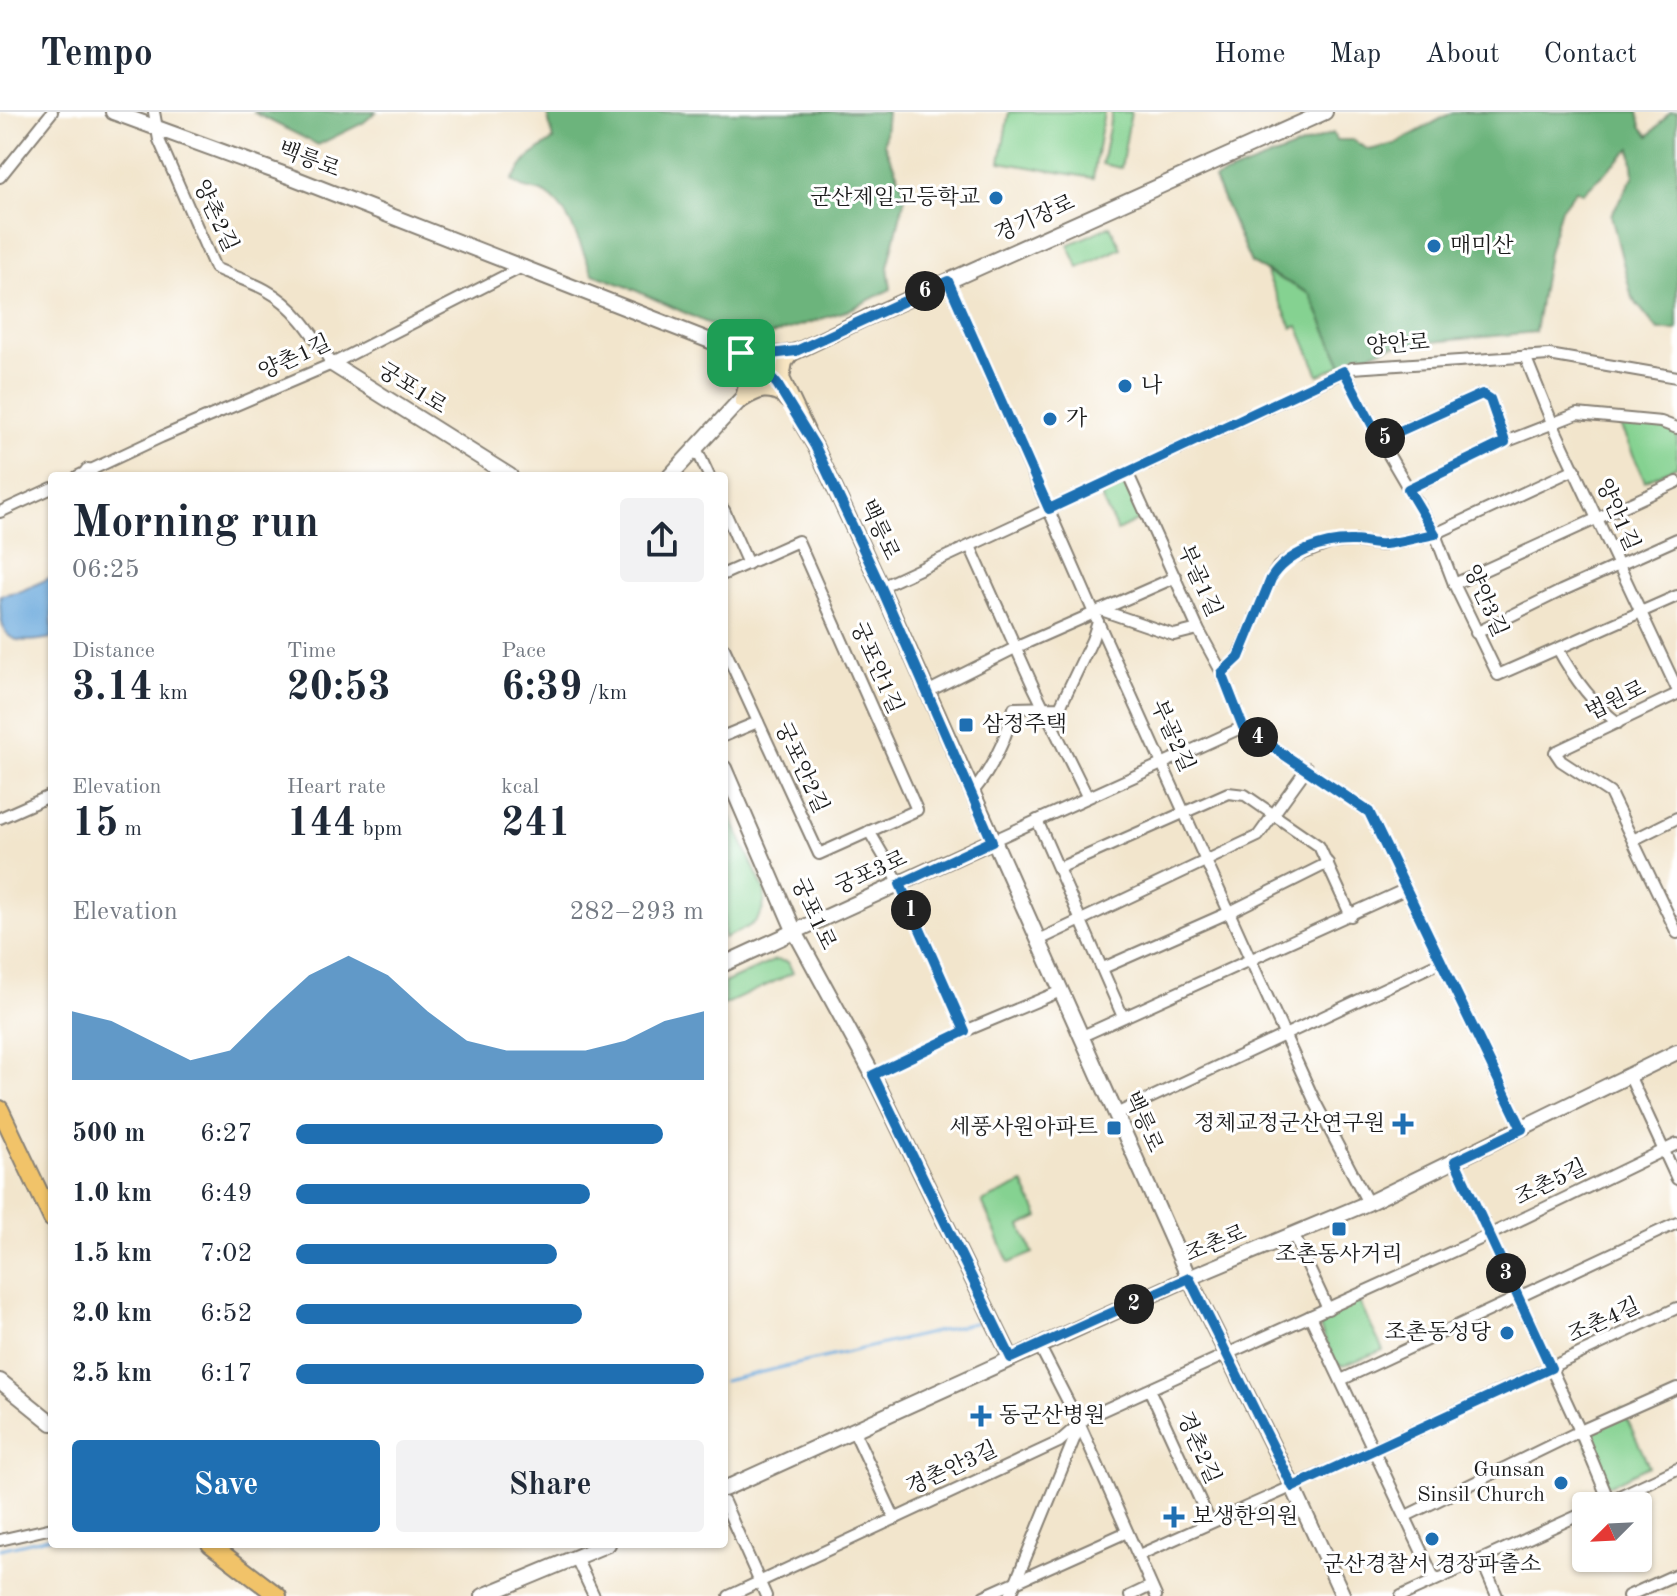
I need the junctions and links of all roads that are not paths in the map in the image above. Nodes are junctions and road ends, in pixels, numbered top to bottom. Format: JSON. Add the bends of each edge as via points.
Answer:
{"nodes":[{"id":1,"x":52,"y":112,"type":"edge"},
{"id":2,"x":113,"y":112,"type":"edge"},
{"id":3,"x":1325,"y":112,"type":"edge"},
{"id":4,"x":155,"y":119,"type":"edge"},
{"id":5,"x":0,"y":177,"type":"edge"},
{"id":6,"x":524,"y":266,"type":"junction"},
{"id":7,"x":948,"y":281,"type":"junction"},
{"id":8,"x":741,"y":353,"type":"junction"},
{"id":9,"x":793,"y":353,"type":"junction"},
{"id":10,"x":1525,"y":356,"type":"junction"},
{"id":11,"x":332,"y":364,"type":"junction"},
{"id":12,"x":1344,"y":371,"type":"junction"},
{"id":13,"x":766,"y":372,"type":"junction"},
{"id":14,"x":1677,"y":377,"type":"edge"},
{"id":15,"x":785,"y":397,"type":"junction"},
{"id":16,"x":742,"y":400,"type":"junction"},
{"id":17,"x":1553,"y":425,"type":"junction"},
{"id":18,"x":1677,"y":428,"type":"edge"},
{"id":19,"x":807,"y":431,"type":"junction"},
{"id":20,"x":1380,"y":440,"type":"junction"},
{"id":21,"x":1505,"y":442,"type":"junction"},
{"id":22,"x":697,"y":450,"type":"junction"},
{"id":23,"x":1575,"y":469,"type":"junction"},
{"id":24,"x":89,"y":472,"type":"edge"},
{"id":25,"x":504,"y":472,"type":"edge"},
{"id":26,"x":674,"y":472,"type":"edge"},
{"id":27,"x":707,"y":472,"type":"edge"},
{"id":28,"x":1128,"y":474,"type":"junction"},
{"id":29,"x":1677,"y":482,"type":"edge"},
{"id":30,"x":1408,"y":489,"type":"junction"},
{"id":31,"x":48,"y":490,"type":"edge"},
{"id":32,"x":1049,"y":509,"type":"junction"},
{"id":33,"x":0,"y":512,"type":"edge"},
{"id":34,"x":1597,"y":518,"type":"junction"},
{"id":35,"x":728,"y":519,"type":"edge"},
{"id":36,"x":1435,"y":534,"type":"junction"},
{"id":37,"x":1677,"y":539,"type":"edge"},
{"id":38,"x":970,"y":546,"type":"junction"},
{"id":39,"x":748,"y":564,"type":"junction"},
{"id":40,"x":1618,"y":566,"type":"junction"},
{"id":41,"x":728,"y":572,"type":"edge"},
{"id":42,"x":1176,"y":577,"type":"junction"},
{"id":43,"x":1454,"y":584,"type":"junction"},
{"id":44,"x":881,"y":587,"type":"junction"},
{"id":45,"x":1676,"y":600,"type":"edge"},
{"id":46,"x":1641,"y":613,"type":"junction"},
{"id":47,"x":1098,"y":615,"type":"junction"},
{"id":48,"x":1198,"y":629,"type":"junction"},
{"id":49,"x":1476,"y":633,"type":"junction"},
{"id":50,"x":1017,"y":647,"type":"junction"},
{"id":51,"x":1558,"y":649,"type":"junction"},
{"id":52,"x":728,"y":657,"type":"edge"},
{"id":53,"x":1222,"y":673,"type":"junction"},
{"id":54,"x":927,"y":692,"type":"junction"},
{"id":55,"x":1677,"y":692,"type":"edge"},
{"id":56,"x":1043,"y":707,"type":"junction"},
{"id":57,"x":758,"y":722,"type":"junction"},
{"id":58,"x":1618,"y":723,"type":"junction"},
{"id":59,"x":1243,"y":727,"type":"junction"},
{"id":60,"x":728,"y":734,"type":"edge"},
{"id":61,"x":1162,"y":762,"type":"junction"},
{"id":62,"x":1307,"y":768,"type":"junction"},
{"id":63,"x":728,"y":777,"type":"edge"},
{"id":64,"x":972,"y":793,"type":"junction"},
{"id":65,"x":1087,"y":796,"type":"junction"},
{"id":66,"x":48,"y":797,"type":"edge"},
{"id":67,"x":1185,"y":811,"type":"junction"},
{"id":68,"x":1274,"y":814,"type":"junction"},
{"id":69,"x":0,"y":818,"type":"edge"},
{"id":70,"x":1677,"y":818,"type":"edge"},
{"id":71,"x":1037,"y":820,"type":"junction"},
{"id":72,"x":869,"y":831,"type":"junction"},
{"id":73,"x":1633,"y":840,"type":"junction"},
{"id":74,"x":992,"y":841,"type":"junction"},
{"id":75,"x":1206,"y":860,"type":"junction"},
{"id":76,"x":1328,"y":863,"type":"junction"},
{"id":77,"x":1059,"y":868,"type":"junction"},
{"id":78,"x":900,"y":884,"type":"junction"},
{"id":79,"x":1406,"y":889,"type":"junction"},
{"id":80,"x":1230,"y":912,"type":"junction"},
{"id":81,"x":1351,"y":916,"type":"junction"},
{"id":82,"x":1081,"y":919,"type":"junction"},
{"id":83,"x":794,"y":930,"type":"junction"},
{"id":84,"x":1677,"y":933,"type":"edge"},
{"id":85,"x":1039,"y":940,"type":"junction"},
{"id":86,"x":1251,"y":961,"type":"junction"},
{"id":87,"x":728,"y":962,"type":"edge"},
{"id":88,"x":1440,"y":962,"type":"junction"},
{"id":89,"x":1103,"y":968,"type":"junction"},
{"id":90,"x":1061,"y":991,"type":"junction"},
{"id":91,"x":1123,"y":1017,"type":"junction"},
{"id":92,"x":965,"y":1031,"type":"junction"},
{"id":93,"x":1285,"y":1036,"type":"junction"},
{"id":94,"x":1080,"y":1037,"type":"junction"},
{"id":95,"x":1677,"y":1052,"type":"edge"},
{"id":96,"x":873,"y":1075,"type":"junction"},
{"id":97,"x":1629,"y":1075,"type":"junction"},
{"id":98,"x":0,"y":1109,"type":"edge"},
{"id":99,"x":1116,"y":1114,"type":"junction"},
{"id":100,"x":1522,"y":1129,"type":"junction"},
{"id":101,"x":1677,"y":1144,"type":"edge"},
{"id":102,"x":1664,"y":1150,"type":"junction"},
{"id":103,"x":1455,"y":1161,"type":"junction"},
{"id":104,"x":1677,"y":1179,"type":"edge"},
{"id":105,"x":1368,"y":1203,"type":"junction"},
{"id":106,"x":48,"y":1210,"type":"edge"},
{"id":107,"x":1677,"y":1223,"type":"edge"},
{"id":108,"x":1489,"y":1235,"type":"junction"},
{"id":109,"x":1294,"y":1236,"type":"junction"},
{"id":110,"x":1189,"y":1278,"type":"junction"},
{"id":111,"x":1518,"y":1298,"type":"junction"},
{"id":112,"x":1677,"y":1308,"type":"edge"},
{"id":113,"x":1328,"y":1309,"type":"junction"},
{"id":114,"x":1310,"y":1316,"type":"junction"},
{"id":115,"x":1039,"y":1345,"type":"junction"},
{"id":116,"x":1228,"y":1356,"type":"junction"},
{"id":117,"x":1011,"y":1358,"type":"junction"},
{"id":118,"x":1551,"y":1368,"type":"junction"},
{"id":119,"x":1341,"y":1380,"type":"junction"},
{"id":120,"x":0,"y":1381,"type":"edge"},
{"id":121,"x":1677,"y":1388,"type":"edge"},
{"id":122,"x":1150,"y":1391,"type":"junction"},
{"id":123,"x":48,"y":1420,"type":"edge"},
{"id":124,"x":1080,"y":1425,"type":"junction"},
{"id":125,"x":853,"y":1429,"type":"junction"},
{"id":126,"x":1580,"y":1431,"type":"junction"},
{"id":127,"x":1374,"y":1450,"type":"junction"},
{"id":128,"x":1677,"y":1469,"type":"edge"},
{"id":129,"x":728,"y":1487,"type":"edge"},
{"id":130,"x":1293,"y":1487,"type":"junction"},
{"id":131,"x":1600,"y":1492,"type":"edge"},
{"id":132,"x":1628,"y":1492,"type":"edge"},
{"id":133,"x":728,"y":1511,"type":"edge"},
{"id":134,"x":1406,"y":1516,"type":"junction"},
{"id":135,"x":895,"y":1519,"type":"junction"},
{"id":136,"x":1572,"y":1519,"type":"edge"},
{"id":137,"x":1210,"y":1522,"type":"junction"},
{"id":138,"x":48,"y":1529,"type":"edge"},
{"id":139,"x":1127,"y":1532,"type":"junction"},
{"id":140,"x":0,"y":1540,"type":"edge"},
{"id":141,"x":215,"y":1548,"type":"edge"},
{"id":142,"x":597,"y":1548,"type":"edge"},
{"id":143,"x":1139,"y":1555,"type":"junction"},
{"id":144,"x":576,"y":1558,"type":"junction"},
{"id":145,"x":1482,"y":1561,"type":"junction"},
{"id":146,"x":1677,"y":1574,"type":"edge"},
{"id":147,"x":1435,"y":1580,"type":"junction"},
{"id":148,"x":760,"y":1581,"type":"junction"},
{"id":149,"x":1016,"y":1581,"type":"junction"},
{"id":150,"x":1652,"y":1585,"type":"junction"},
{"id":151,"x":1153,"y":1591,"type":"edge"},
{"id":152,"x":278,"y":1596,"type":"edge"},
{"id":153,"x":483,"y":1596,"type":"edge"},
{"id":154,"x":594,"y":1596,"type":"edge"},
{"id":155,"x":729,"y":1596,"type":"edge"},
{"id":156,"x":766,"y":1596,"type":"edge"},
{"id":157,"x":984,"y":1596,"type":"edge"},
{"id":158,"x":1010,"y":1596,"type":"edge"},
{"id":159,"x":1130,"y":1596,"type":"edge"},
{"id":160,"x":1343,"y":1596,"type":"edge"},
{"id":161,"x":1401,"y":1596,"type":"edge"},
{"id":162,"x":1497,"y":1596,"type":"edge"},
{"id":163,"x":1628,"y":1596,"type":"edge"},
{"id":164,"x":1657,"y":1596,"type":"edge"}],
"edges":[{"from":1,"to":5,"type":"street"},
{"from":2,"to":4,"type":"street","name":"백릉로"},
{"from":3,"to":7,"type":"street","name":"경기장로"},
{"from":4,"to":6,"type":"street","name":"백릉로"},
{"from":4,"to":11,"type":"street","name":"양촌2길","via":[[168,163],[215,268],[291,308]]},
{"from":6,"to":8,"type":"street","name":"백릉로"},
{"from":6,"to":11,"type":"street","name":"양촌1길"},
{"from":7,"to":9,"type":"street","name":"경기장로"},
{"from":7,"to":32,"type":"street","name":"부골2길"},
{"from":8,"to":9,"type":"main road"},
{"from":8,"to":13,"type":"street","name":"백릉로"},
{"from":8,"to":16,"type":"main road","via":[[748,373]]},
{"from":9,"to":13,"type":"street","name":"경기장로"},
{"from":9,"to":19,"type":"main road","via":[[782,378]]},
{"from":10,"to":12,"type":"street","name":"양안로"},
{"from":10,"to":14,"type":"street","name":"양안로","via":[[1549,355]]},
{"from":10,"to":17,"type":"street","name":"양안1길"},
{"from":11,"to":24,"type":"street","name":"양촌1길"},
{"from":11,"to":25,"type":"street","name":"궁포1로"},
{"from":12,"to":20,"type":"street","name":"양안3길"},
{"from":12,"to":28,"type":"street","name":"양안로"},
{"from":13,"to":15,"type":"street","name":"백릉로"},
{"from":13,"to":16,"type":"street","name":"경기장로"},
{"from":15,"to":16,"type":"main road","via":[[764,389]]},
{"from":15,"to":19,"type":"street","name":"백릉로"},
{"from":16,"to":22,"type":"street","name":"경기장로"},
{"from":17,"to":18,"type":"street","via":[[1577,414]]},
{"from":17,"to":21,"type":"street"},
{"from":17,"to":23,"type":"street","name":"양안1길"},
{"from":19,"to":44,"type":"street","name":"백릉로"},
{"from":20,"to":21,"type":"street","via":[[1482,394],[1490,399]]},
{"from":20,"to":30,"type":"street","name":"양안3길"},
{"from":21,"to":30,"type":"street"},
{"from":22,"to":26,"type":"street","name":"경기장로"},
{"from":22,"to":27,"type":"street"},
{"from":23,"to":34,"type":"street","name":"양안1길"},
{"from":23,"to":36,"type":"street"},
{"from":28,"to":32,"type":"street","name":"양안로"},
{"from":28,"to":42,"type":"street","name":"부골1길"},
{"from":29,"to":34,"type":"street"},
{"from":30,"to":36,"type":"street","name":"양안3길"},
{"from":31,"to":33,"type":"street"},
{"from":32,"to":38,"type":"street","name":"양안로"},
{"from":32,"to":47,"type":"street","name":"부골2길"},
{"from":34,"to":40,"type":"street","name":"양안1길"},
{"from":34,"to":43,"type":"street"},
{"from":35,"to":39,"type":"street"},
{"from":36,"to":43,"type":"street","name":"양안3길"},
{"from":36,"to":53,"type":"street","via":[[1381,545],[1331,543],[1289,559],[1271,579],[1239,657]]},
{"from":37,"to":40,"type":"street"},
{"from":38,"to":44,"type":"street","name":"양안로"},
{"from":38,"to":50,"type":"street"},
{"from":39,"to":41,"type":"street"},
{"from":39,"to":72,"type":"street","name":"궁포안1길","via":[[798,541],[804,554],[917,810]]},
{"from":40,"to":46,"type":"street","name":"양안1길"},
{"from":40,"to":49,"type":"street"},
{"from":42,"to":47,"type":"street"},
{"from":42,"to":48,"type":"street","name":"부골1길"},
{"from":43,"to":49,"type":"street","name":"양안3길"},
{"from":44,"to":54,"type":"street","name":"백릉로"},
{"from":45,"to":46,"type":"street","name":"양안3길"},
{"from":46,"to":51,"type":"street","name":"양안3길"},
{"from":46,"to":55,"type":"street","name":"양안1길"},
{"from":47,"to":48,"type":"street","via":[[1174,635]]},
{"from":47,"to":50,"type":"street"},
{"from":47,"to":56,"type":"street","via":[[1060,707]]},
{"from":47,"to":61,"type":"street","name":"부골2길"},
{"from":48,"to":53,"type":"street","name":"부골1길"},
{"from":49,"to":51,"type":"street","name":"양안3길","via":[[1498,675]]},
{"from":50,"to":54,"type":"street"},
{"from":50,"to":56,"type":"street"},
{"from":51,"to":58,"type":"street","via":[[1587,692]]},
{"from":52,"to":57,"type":"street","name":"궁포안2길"},
{"from":53,"to":59,"type":"street","name":"부골1길"},
{"from":54,"to":64,"type":"street","name":"백릉로"},
{"from":55,"to":58,"type":"street","name":"법원로"},
{"from":56,"to":64,"type":"street","via":[[1014,708],[1005,740]]},
{"from":56,"to":65,"type":"street"},
{"from":57,"to":60,"type":"street"},
{"from":57,"to":72,"type":"street","name":"궁포안2길","via":[[819,854]]},
{"from":58,"to":73,"type":"street","name":"법원로","via":[[1555,752],[1610,793]]},
{"from":59,"to":61,"type":"street"},
{"from":59,"to":62,"type":"street"},
{"from":61,"to":65,"type":"street"},
{"from":61,"to":67,"type":"street","name":"부골2길"},
{"from":62,"to":68,"type":"street"},
{"from":62,"to":79,"type":"street","via":[[1369,812]]},
{"from":63,"to":83,"type":"street","name":"궁포1로"},
{"from":64,"to":74,"type":"street","name":"백릉로"},
{"from":65,"to":71,"type":"street"},
{"from":66,"to":69,"type":"street"},
{"from":67,"to":68,"type":"street","via":[[1228,793],[1245,795]]},
{"from":67,"to":75,"type":"street","name":"부골2길"},
{"from":67,"to":77,"type":"street"},
{"from":68,"to":75,"type":"street","via":[[1258,836]]},
{"from":68,"to":76,"type":"street","via":[[1319,846]]},
{"from":70,"to":73,"type":"street"},
{"from":71,"to":74,"type":"street"},
{"from":71,"to":77,"type":"street"},
{"from":72,"to":78,"type":"street"},
{"from":73,"to":84,"type":"street"},
{"from":74,"to":78,"type":"street","name":"궁포3로"},
{"from":74,"to":85,"type":"street","name":"백릉로"},
{"from":75,"to":80,"type":"street","name":"부골2길"},
{"from":75,"to":82,"type":"street"},
{"from":76,"to":80,"type":"street"},
{"from":76,"to":81,"type":"street"},
{"from":77,"to":82,"type":"street"},
{"from":78,"to":83,"type":"street","name":"궁포3로"},
{"from":78,"to":92,"type":"street"},
{"from":79,"to":81,"type":"street"},
{"from":79,"to":88,"type":"street"},
{"from":80,"to":86,"type":"street","name":"부골2길"},
{"from":80,"to":89,"type":"street"},
{"from":81,"to":86,"type":"street"},
{"from":82,"to":85,"type":"street"},
{"from":82,"to":89,"type":"street"},
{"from":83,"to":87,"type":"street","name":"궁포3로"},
{"from":83,"to":96,"type":"street","name":"궁포1로"},
{"from":85,"to":90,"type":"street","name":"백릉로"},
{"from":86,"to":91,"type":"street"},
{"from":86,"to":93,"type":"street","name":"부골2길"},
{"from":88,"to":93,"type":"street"},
{"from":88,"to":100,"type":"street"},
{"from":89,"to":91,"type":"street"},
{"from":90,"to":92,"type":"street"},
{"from":90,"to":94,"type":"street","name":"백릉로"},
{"from":91,"to":94,"type":"street"},
{"from":92,"to":96,"type":"street"},
{"from":93,"to":99,"type":"street"},
{"from":93,"to":105,"type":"street","name":"부골2길"},
{"from":94,"to":99,"type":"street","name":"백릉로"},
{"from":95,"to":97,"type":"street","name":"조촌로"},
{"from":96,"to":117,"type":"street","name":"궁포1로"},
{"from":97,"to":100,"type":"street","name":"조촌로"},
{"from":97,"to":102,"type":"street"},
{"from":98,"to":106,"type":"main road"},
{"from":99,"to":110,"type":"street","name":"백릉로"},
{"from":100,"to":103,"type":"street","name":"조촌로"},
{"from":101,"to":102,"type":"street","name":"조촌5길"},
{"from":102,"to":104,"type":"street"},
{"from":102,"to":108,"type":"street","name":"조촌5길"},
{"from":103,"to":105,"type":"street","name":"조촌로"},
{"from":103,"to":108,"type":"street"},
{"from":105,"to":109,"type":"street","name":"조촌로"},
{"from":107,"to":111,"type":"street"},
{"from":108,"to":111,"type":"street"},
{"from":108,"to":113,"type":"street","name":"조촌5길"},
{"from":109,"to":110,"type":"street","name":"조촌로"},
{"from":109,"to":113,"type":"street"},
{"from":110,"to":115,"type":"street","name":"조촌로"},
{"from":110,"to":116,"type":"street","name":"백릉로"},
{"from":111,"to":118,"type":"street"},
{"from":111,"to":119,"type":"street"},
{"from":112,"to":118,"type":"street","name":"조촌4길"},
{"from":113,"to":114,"type":"street","name":"조촌5길"},
{"from":114,"to":116,"type":"street","name":"조촌5길"},
{"from":114,"to":119,"type":"street"},
{"from":115,"to":117,"type":"street","name":"조촌로"},
{"from":115,"to":124,"type":"street"},
{"from":116,"to":122,"type":"street"},
{"from":116,"to":130,"type":"street","name":"백릉로"},
{"from":117,"to":125,"type":"street","name":"조촌로"},
{"from":118,"to":126,"type":"street"},
{"from":118,"to":127,"type":"street","name":"조촌4길"},
{"from":119,"to":127,"type":"street"},
{"from":120,"to":123,"type":"street"},
{"from":121,"to":126,"type":"street"},
{"from":122,"to":124,"type":"street"},
{"from":122,"to":137,"type":"street","name":"경촌2길"},
{"from":124,"to":135,"type":"street","name":"경촌안3길","via":[[1059,1442]]},
{"from":124,"to":139,"type":"street"},
{"from":124,"to":149,"type":"street"},
{"from":125,"to":129,"type":"street","name":"조촌로"},
{"from":125,"to":135,"type":"street"},
{"from":126,"to":131,"type":"street"},
{"from":126,"to":134,"type":"street"},
{"from":127,"to":130,"type":"street","name":"조촌4길"},
{"from":127,"to":134,"type":"street"},
{"from":128,"to":132,"type":"street"},
{"from":130,"to":137,"type":"street"},
{"from":130,"to":160,"type":"street","name":"백릉로"},
{"from":133,"to":148,"type":"street"},
{"from":134,"to":147,"type":"street"},
{"from":135,"to":148,"type":"street","name":"경촌안3길"},
{"from":136,"to":145,"type":"street"},
{"from":137,"to":143,"type":"street"},
{"from":138,"to":140,"type":"street"},
{"from":139,"to":143,"type":"street"},
{"from":139,"to":149,"type":"street"},
{"from":141,"to":152,"type":"main road"},
{"from":142,"to":144,"type":"street"},
{"from":143,"to":151,"type":"street"},
{"from":144,"to":153,"type":"street"},
{"from":144,"to":154,"type":"street"},
{"from":145,"to":147,"type":"street"},
{"from":145,"to":162,"type":"street"},
{"from":146,"to":150,"type":"street"},
{"from":147,"to":161,"type":"street"},
{"from":148,"to":155,"type":"street","name":"경촌안3길"},
{"from":148,"to":156,"type":"street"},
{"from":149,"to":157,"type":"street"},
{"from":149,"to":158,"type":"street"},
{"from":150,"to":163,"type":"street"},
{"from":150,"to":164,"type":"street"},
{"from":151,"to":159,"type":"street"}]}
